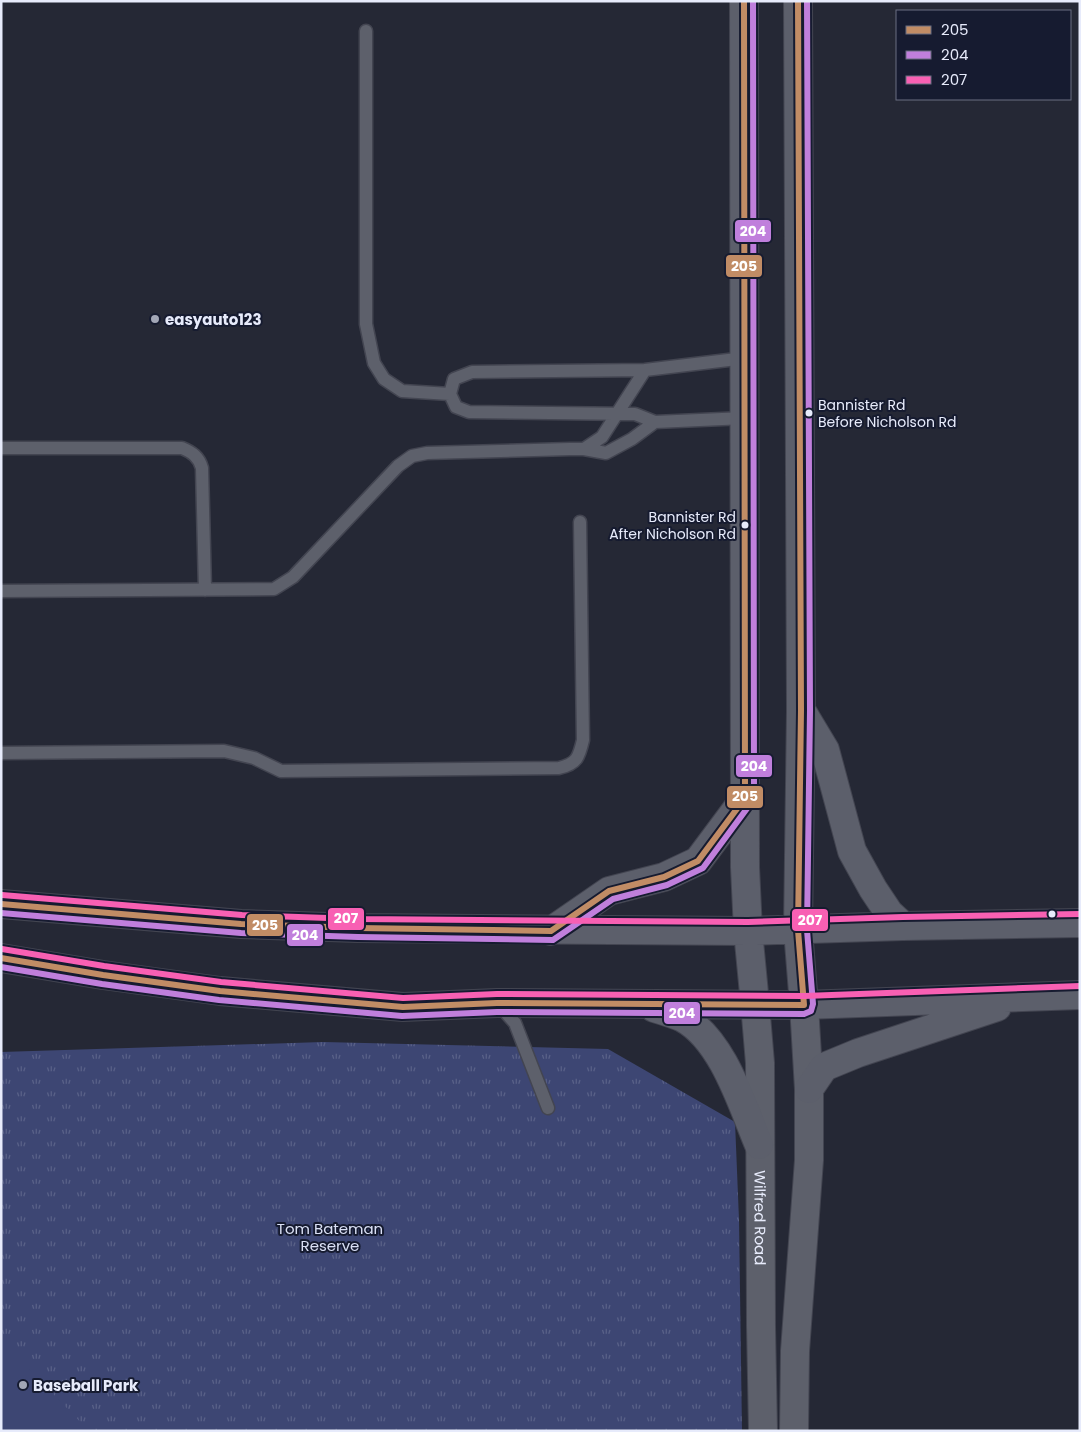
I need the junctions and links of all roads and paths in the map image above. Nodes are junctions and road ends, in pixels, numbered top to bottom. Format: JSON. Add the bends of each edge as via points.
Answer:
{"nodes":[{"id":1,"x":744,"y":1,"type":"edge"},
{"id":2,"x":798,"y":1,"type":"edge"},
{"id":3,"x":366,"y":31,"type":"dead end"},
{"id":4,"x":745,"y":358,"type":"junction"},
{"id":5,"x":645,"y":370,"type":"junction"},
{"id":6,"x":450,"y":394,"type":"junction"},
{"id":7,"x":617,"y":414,"type":"junction"},
{"id":8,"x":745,"y":418,"type":"junction"},
{"id":9,"x":655,"y":422,"type":"junction"},
{"id":10,"x":1,"y":448,"type":"edge"},
{"id":11,"x":584,"y":449,"type":"junction"},
{"id":12,"x":580,"y":522,"type":"dead end"},
{"id":13,"x":205,"y":590,"type":"junction"},
{"id":14,"x":1,"y":591,"type":"edge"},
{"id":15,"x":801,"y":710,"type":"junction"},
{"id":16,"x":1,"y":753,"type":"edge"},
{"id":17,"x":746,"y":798,"type":"junction"},
{"id":18,"x":1,"y":904,"type":"edge"},
{"id":19,"x":1080,"y":923,"type":"edge"},
{"id":20,"x":903,"y":926,"type":"junction"},
{"id":21,"x":798,"y":930,"type":"junction"},
{"id":22,"x":552,"y":931,"type":"junction"},
{"id":23,"x":748,"y":932,"type":"junction"},
{"id":24,"x":1,"y":958,"type":"edge"},
{"id":25,"x":1080,"y":995,"type":"edge"},
{"id":26,"x":1024,"y":998,"type":"junction"},
{"id":27,"x":497,"y":1003,"type":"junction"},
{"id":28,"x":644,"y":1004,"type":"junction"},
{"id":29,"x":754,"y":1004,"type":"junction"},
{"id":30,"x":804,"y":1005,"type":"junction"},
{"id":31,"x":809,"y":1089,"type":"junction"},
{"id":32,"x":548,"y":1108,"type":"dead end"},
{"id":33,"x":759,"y":1144,"type":"junction"},
{"id":34,"x":763,"y":1431,"type":"edge"},
{"id":35,"x":794,"y":1431,"type":"edge"}],
"edges":[{"from":1,"to":4,"type":"main road"},
{"from":2,"to":15,"type":"main road"},
{"from":3,"to":6,"type":"lane","via":[[366,324],[374,363],[384,379],[402,391]]},
{"from":4,"to":5,"type":"lane"},
{"from":4,"to":8,"type":"main road"},
{"from":5,"to":6,"type":"lane","via":[[472,372],[454,379]]},
{"from":5,"to":7,"type":"lane"},
{"from":6,"to":7,"type":"lane","via":[[456,407],[469,412]]},
{"from":7,"to":9,"type":"lane","via":[[634,414]]},
{"from":7,"to":11,"type":"lane","via":[[602,437]]},
{"from":8,"to":9,"type":"lane"},
{"from":8,"to":17,"type":"main road"},
{"from":9,"to":11,"type":"lane","via":[[606,453]]},
{"from":10,"to":13,"type":"lane","via":[[182,448],[191,452],[200,460],[202,468]]},
{"from":11,"to":13,"type":"lane","via":[[427,452],[412,456],[398,466],[293,577],[274,589]]},
{"from":12,"to":16,"type":"lane","via":[[583,740],[579,756],[571,765],[551,768],[281,771],[254,758],[224,751]]},
{"from":13,"to":14,"type":"lane"},
{"from":15,"to":20,"type":"main road","via":[[825,750],[852,851],[888,913]]},
{"from":15,"to":21,"type":"main road"},
{"from":17,"to":22,"type":"main road","via":[[698,861],[664,877],[609,892]]},
{"from":17,"to":23,"type":"main road"},
{"from":18,"to":22,"type":"main road","via":[[241,924]]},
{"from":19,"to":20,"type":"main road"},
{"from":20,"to":21,"type":"main road"},
{"from":21,"to":23,"type":"main road"},
{"from":21,"to":30,"type":"main road"},
{"from":22,"to":23,"type":"main road"},
{"from":23,"to":29,"type":"main road"},
{"from":24,"to":27,"type":"main road","via":[[220,991],[403,1006]]},
{"from":25,"to":26,"type":"main road"},
{"from":26,"to":30,"type":"main road"},
{"from":26,"to":31,"type":"main road","via":[[824,1067]]},
{"from":27,"to":28,"type":"main road"},
{"from":27,"to":32,"type":"lane","via":[[515,1023]]},
{"from":28,"to":29,"type":"main road"},
{"from":28,"to":33,"type":"main road","via":[[683,1018],[700,1031],[721,1056]]},
{"from":29,"to":30,"type":"main road"},
{"from":29,"to":33,"type":"main road","name":"Wilfred Road","via":[[760,1063]]},
{"from":30,"to":31,"type":"main road"},
{"from":31,"to":35,"type":"main road","via":[[809,1160],[795,1351]]},
{"from":33,"to":34,"type":"main road","name":"Wilfred Road"}]}
